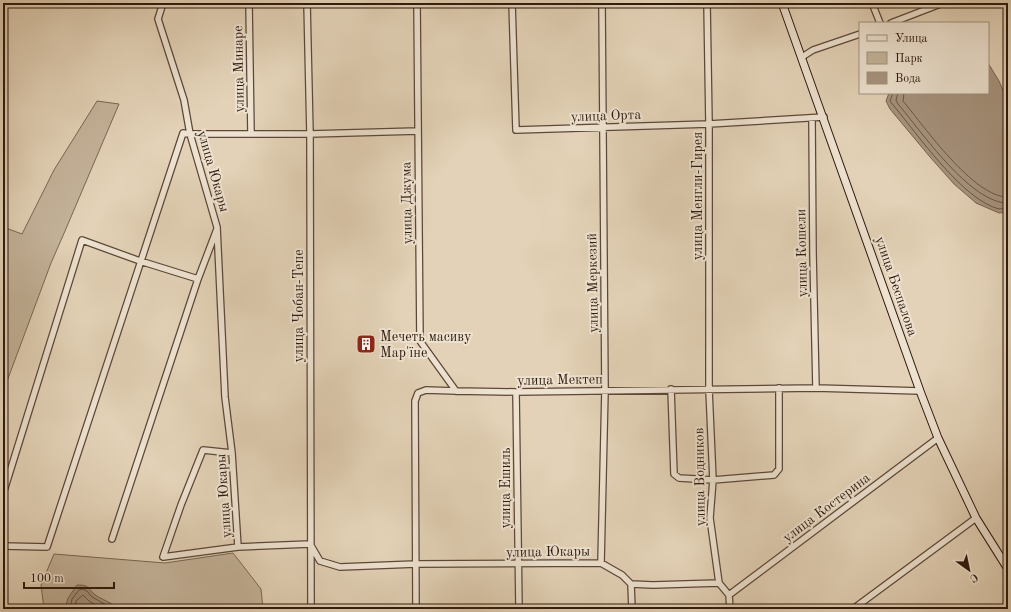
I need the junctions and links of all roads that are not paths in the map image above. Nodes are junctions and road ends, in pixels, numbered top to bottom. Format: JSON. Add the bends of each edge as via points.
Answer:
{"nodes":[{"id":1,"x":163,"y":3,"type":"edge"},
{"id":2,"x":249,"y":3,"type":"edge"},
{"id":3,"x":307,"y":3,"type":"edge"},
{"id":4,"x":417,"y":3,"type":"edge"},
{"id":5,"x":512,"y":3,"type":"edge"},
{"id":6,"x":602,"y":3,"type":"edge"},
{"id":7,"x":707,"y":3,"type":"edge"},
{"id":8,"x":782,"y":3,"type":"edge"},
{"id":9,"x":872,"y":3,"type":"edge"},
{"id":10,"x":943,"y":3,"type":"edge"},
{"id":11,"x":880,"y":22,"type":"edge"},
{"id":12,"x":894,"y":22,"type":"edge"},
{"id":13,"x":859,"y":34,"type":"edge"},
{"id":14,"x":802,"y":57,"type":"junction"},
{"id":15,"x":824,"y":117,"type":"junction"},
{"id":16,"x":812,"y":118,"type":"junction"},
{"id":17,"x":709,"y":124,"type":"junction"},
{"id":18,"x":603,"y":127,"type":"junction"},
{"id":19,"x":418,"y":130,"type":"junction"},
{"id":20,"x":190,"y":134,"type":"junction"},
{"id":21,"x":251,"y":134,"type":"junction"},
{"id":22,"x":310,"y":134,"type":"junction"},
{"id":23,"x":217,"y":227,"type":"junction"},
{"id":24,"x":140,"y":261,"type":"junction"},
{"id":25,"x":198,"y":278,"type":"junction"},
{"id":26,"x":779,"y":388,"type":"junction"},
{"id":27,"x":816,"y":388,"type":"junction"},
{"id":28,"x":671,"y":389,"type":"junction"},
{"id":29,"x":605,"y":390,"type":"junction"},
{"id":30,"x":709,"y":390,"type":"junction"},
{"id":31,"x":920,"y":391,"type":"junction"},
{"id":32,"x":456,"y":392,"type":"junction"},
{"id":33,"x":516,"y":392,"type":"junction"},
{"id":34,"x":938,"y":438,"type":"junction"},
{"id":35,"x":232,"y":453,"type":"junction"},
{"id":36,"x":713,"y":480,"type":"junction"},
{"id":37,"x":3,"y":494,"type":"edge"},
{"id":38,"x":976,"y":518,"type":"junction"},
{"id":39,"x":112,"y":539,"type":"dead end"},
{"id":40,"x":310,"y":544,"type":"junction"},
{"id":41,"x":3,"y":546,"type":"edge"},
{"id":42,"x":238,"y":547,"type":"junction"},
{"id":43,"x":601,"y":563,"type":"junction"},
{"id":44,"x":416,"y":564,"type":"junction"},
{"id":45,"x":518,"y":564,"type":"junction"},
{"id":46,"x":1008,"y":569,"type":"edge"},
{"id":47,"x":719,"y":583,"type":"junction"},
{"id":48,"x":631,"y":584,"type":"junction"},
{"id":49,"x":729,"y":595,"type":"junction"},
{"id":50,"x":310,"y":609,"type":"edge"},
{"id":51,"x":416,"y":609,"type":"edge"},
{"id":52,"x":519,"y":609,"type":"edge"},
{"id":53,"x":632,"y":609,"type":"edge"},
{"id":54,"x":730,"y":609,"type":"edge"},
{"id":55,"x":853,"y":609,"type":"edge"}],
"edges":[{"from":1,"to":20,"type":"street","name":"улица Юкары","via":[[158,19],[184,100]]},
{"from":2,"to":21,"type":"street","name":"улица Минаре"},
{"from":3,"to":22,"type":"street","name":"улица Чобан-Тепе"},
{"from":4,"to":19,"type":"street","name":"улица Джума"},
{"from":5,"to":18,"type":"street","name":"улица Орта","via":[[516,130]]},
{"from":6,"to":18,"type":"street","name":"улица Меркезий"},
{"from":7,"to":17,"type":"street","name":"улица Менгли-Гирея"},
{"from":8,"to":14,"type":"main road","name":"улица Беспалова"},
{"from":9,"to":11,"type":"street"},
{"from":10,"to":12,"type":"street"},
{"from":13,"to":14,"type":"street","via":[[813,50]]},
{"from":14,"to":15,"type":"main road","name":"улица Беспалова"},
{"from":15,"to":16,"type":"street","name":"улица Орта"},
{"from":15,"to":31,"type":"main road","name":"улица Беспалова"},
{"from":16,"to":17,"type":"street","name":"улица Орта"},
{"from":16,"to":27,"type":"street","name":"улица Кошели"},
{"from":17,"to":18,"type":"street","name":"улица Орта"},
{"from":17,"to":30,"type":"street","name":"улица Менгли-Гирея"},
{"from":18,"to":29,"type":"street","name":"улица Меркезий"},
{"from":19,"to":22,"type":"street"},
{"from":19,"to":32,"type":"street","name":"улица Джума","via":[[420,341]]},
{"from":20,"to":21,"type":"street"},
{"from":20,"to":23,"type":"street","name":"улица Юкары"},
{"from":20,"to":24,"type":"street","via":[[183,133]]},
{"from":21,"to":22,"type":"street"},
{"from":22,"to":40,"type":"street","name":"улица Чобан-Тепе"},
{"from":23,"to":25,"type":"street"},
{"from":23,"to":35,"type":"street","name":"улица Юкары","via":[[225,397]]},
{"from":24,"to":25,"type":"street"},
{"from":24,"to":37,"type":"street","via":[[82,240]]},
{"from":24,"to":41,"type":"street","via":[[47,547]]},
{"from":25,"to":39,"type":"street"},
{"from":26,"to":27,"type":"street","name":"улица Мектеп"},
{"from":26,"to":30,"type":"street","name":"улица Мектеп"},
{"from":26,"to":36,"type":"street","via":[[779,469],[774,475]]},
{"from":27,"to":31,"type":"street","name":"улица Мектеп"},
{"from":28,"to":29,"type":"street","name":"улица Мектеп"},
{"from":28,"to":30,"type":"street","name":"улица Мектеп"},
{"from":28,"to":36,"type":"street","via":[[674,474],[679,478]]},
{"from":29,"to":33,"type":"street","name":"улица Мектеп"},
{"from":29,"to":43,"type":"street","name":"улица Меркезий"},
{"from":30,"to":36,"type":"street","name":"улица Водников"},
{"from":31,"to":34,"type":"main road","name":"улица Беспалова"},
{"from":32,"to":33,"type":"street","name":"улица Мектеп"},
{"from":32,"to":44,"type":"street","name":"улица Мектеп","via":[[426,390],[418,392],[415,401]]},
{"from":33,"to":45,"type":"street","name":"улица Ешиль"},
{"from":34,"to":38,"type":"main road","name":"улица Беспалова"},
{"from":34,"to":49,"type":"street","name":"улица Костерина"},
{"from":35,"to":42,"type":"street","name":"улица Юкары"},
{"from":35,"to":42,"type":"street","via":[[203,450],[180,505],[163,557]]},
{"from":36,"to":47,"type":"street","name":"улица Водников","via":[[710,518]]},
{"from":38,"to":46,"type":"main road","name":"улица Беспалова"},
{"from":38,"to":55,"type":"street"},
{"from":40,"to":42,"type":"street","name":"улица Юкары"},
{"from":40,"to":44,"type":"street","name":"улица Юкары","via":[[320,561],[340,567]]},
{"from":40,"to":50,"type":"street","name":"улица Чобан-Тепе"},
{"from":43,"to":45,"type":"street","name":"улица Юкары"},
{"from":43,"to":48,"type":"street","name":"улица Юкары","via":[[622,575]]},
{"from":44,"to":45,"type":"street","name":"улица Юкары"},
{"from":44,"to":51,"type":"street","name":"улица Мектеп"},
{"from":45,"to":52,"type":"street","name":"улица Ешиль"},
{"from":47,"to":48,"type":"street"},
{"from":47,"to":49,"type":"street"},
{"from":48,"to":53,"type":"street"},
{"from":49,"to":54,"type":"street"}]}
